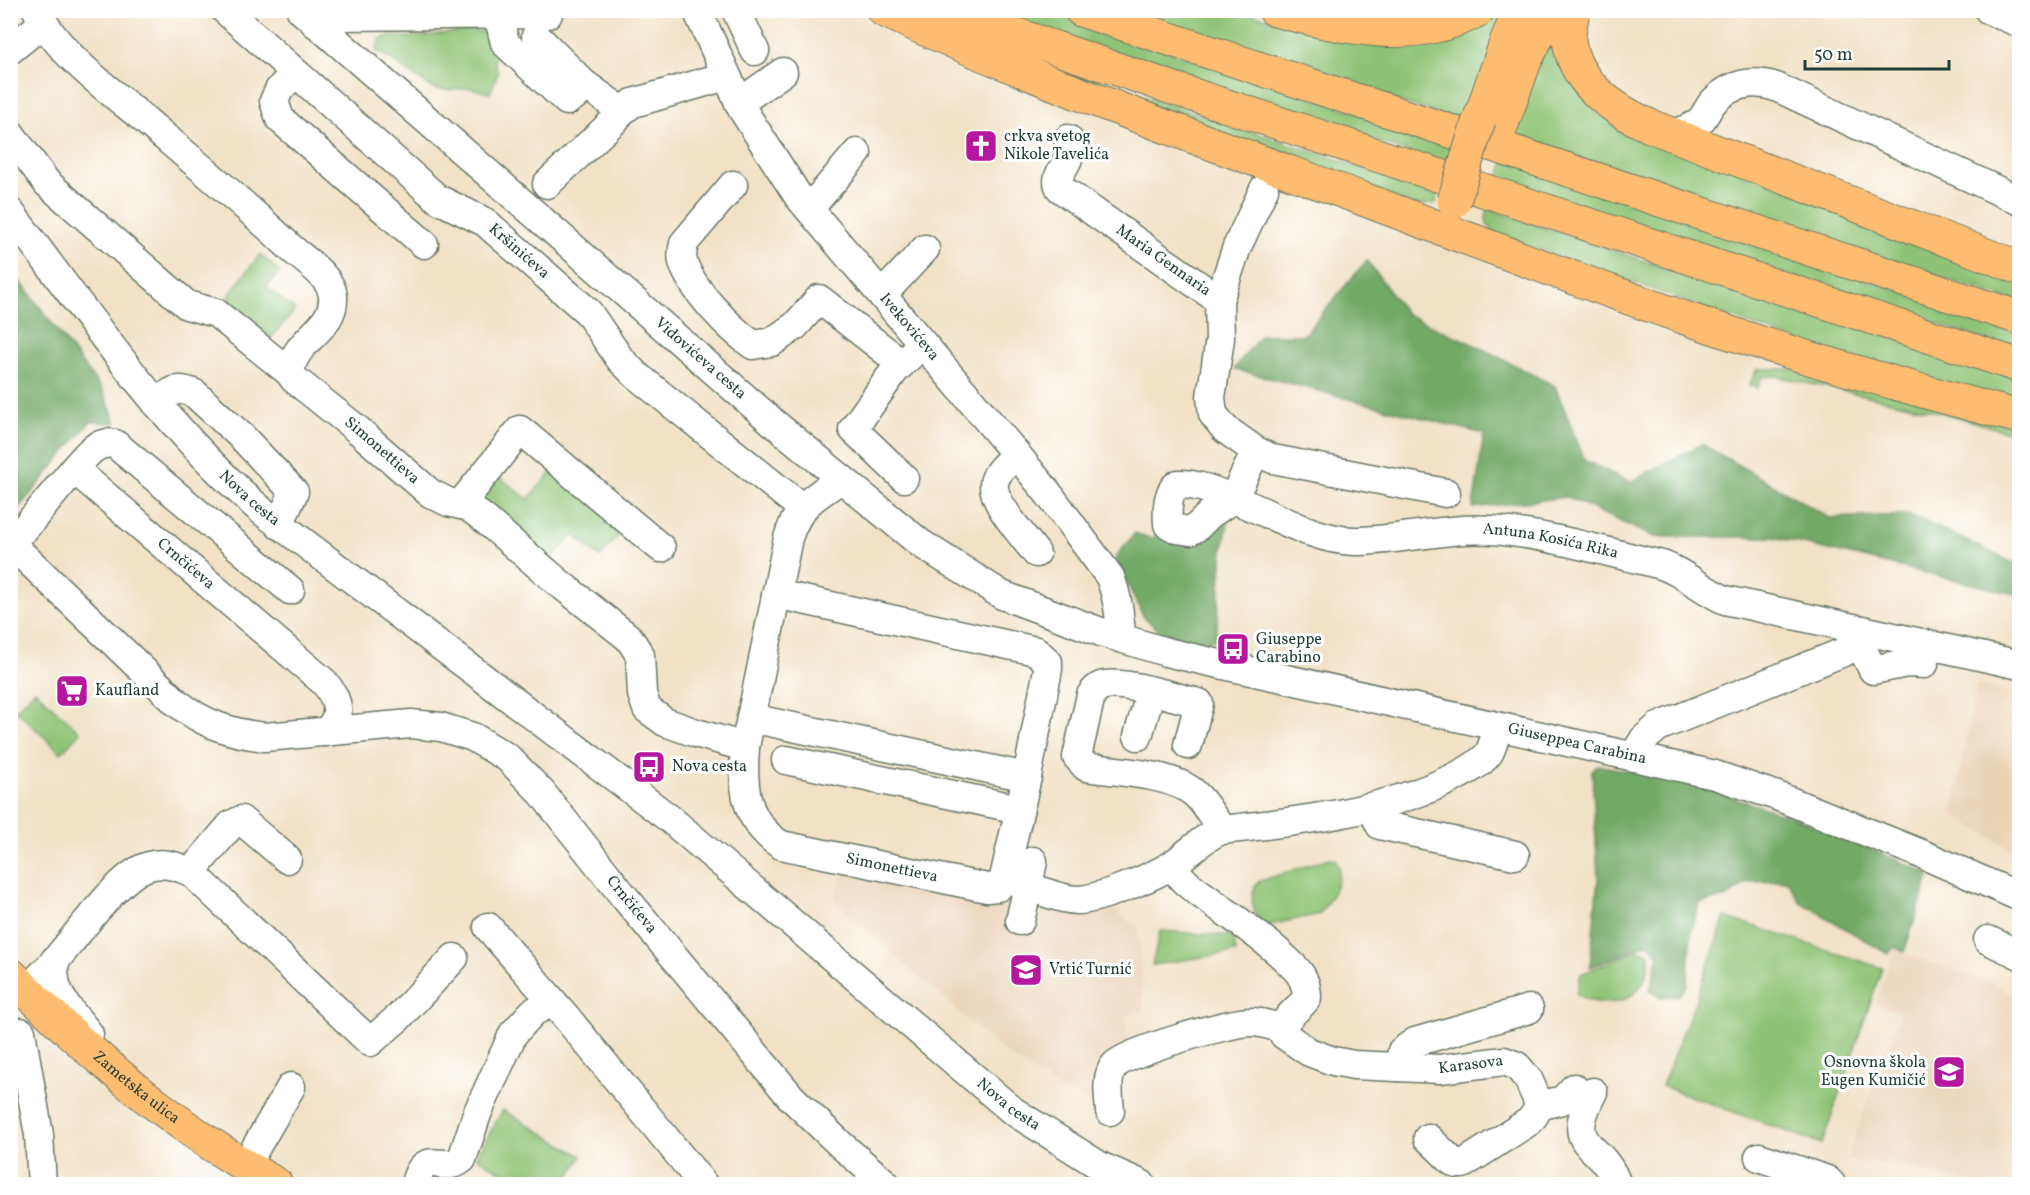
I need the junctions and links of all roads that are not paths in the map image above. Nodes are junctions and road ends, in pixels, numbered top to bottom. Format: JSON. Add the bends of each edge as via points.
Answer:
{"nodes":[{"id":1,"x":225,"y":10,"type":"edge"},
{"id":2,"x":697,"y":10,"type":"edge"},
{"id":3,"x":736,"y":10,"type":"edge"},
{"id":4,"x":883,"y":10,"type":"edge"},
{"id":5,"x":945,"y":10,"type":"edge"},
{"id":6,"x":1082,"y":10,"type":"edge"},
{"id":7,"x":1275,"y":10,"type":"edge"},
{"id":8,"x":1478,"y":10,"type":"edge"},
{"id":9,"x":1521,"y":10,"type":"edge"},
{"id":10,"x":1551,"y":10,"type":"edge"},
{"id":11,"x":1573,"y":10,"type":"edge"},
{"id":12,"x":1989,"y":10,"type":"edge"},
{"id":13,"x":498,"y":15,"type":"junction"},
{"id":14,"x":40,"y":17,"type":"edge"},
{"id":15,"x":308,"y":17,"type":"edge"},
{"id":16,"x":2019,"y":23,"type":"edge"},
{"id":17,"x":10,"y":50,"type":"edge"},
{"id":18,"x":755,"y":51,"type":"dead end"},
{"id":19,"x":783,"y":72,"type":"dead end"},
{"id":20,"x":294,"y":73,"type":"junction"},
{"id":21,"x":726,"y":76,"type":"junction"},
{"id":22,"x":587,"y":87,"type":"junction"},
{"id":23,"x":739,"y":103,"type":"junction"},
{"id":24,"x":622,"y":111,"type":"junction"},
{"id":25,"x":1705,"y":114,"type":"junction"},
{"id":26,"x":1490,"y":123,"type":"junction"},
{"id":27,"x":10,"y":133,"type":"edge"},
{"id":28,"x":1669,"y":134,"type":"junction"},
{"id":29,"x":1068,"y":139,"type":"dead end"},
{"id":30,"x":1715,"y":151,"type":"junction"},
{"id":31,"x":857,"y":153,"type":"dead end"},
{"id":32,"x":547,"y":184,"type":"dead end"},
{"id":33,"x":733,"y":185,"type":"dead end"},
{"id":34,"x":1264,"y":189,"type":"dead end"},
{"id":35,"x":2019,"y":201,"type":"edge"},
{"id":36,"x":809,"y":209,"type":"junction"},
{"id":37,"x":10,"y":212,"type":"edge"},
{"id":38,"x":1456,"y":234,"type":"junction"},
{"id":39,"x":424,"y":244,"type":"dead end"},
{"id":40,"x":925,"y":249,"type":"dead end"},
{"id":41,"x":2019,"y":268,"type":"edge"},
{"id":42,"x":882,"y":295,"type":"junction"},
{"id":43,"x":1218,"y":300,"type":"junction"},
{"id":44,"x":2019,"y":318,"type":"edge"},
{"id":45,"x":923,"y":344,"type":"junction"},
{"id":46,"x":902,"y":363,"type":"junction"},
{"id":47,"x":2019,"y":366,"type":"edge"},
{"id":48,"x":290,"y":373,"type":"junction"},
{"id":49,"x":156,"y":403,"type":"junction"},
{"id":50,"x":2019,"y":417,"type":"edge"},
{"id":51,"x":1256,"y":451,"type":"junction"},
{"id":52,"x":1017,"y":455,"type":"junction"},
{"id":53,"x":74,"y":469,"type":"junction"},
{"id":54,"x":904,"y":478,"type":"dead end"},
{"id":55,"x":841,"y":479,"type":"junction"},
{"id":56,"x":1446,"y":493,"type":"dead end"},
{"id":57,"x":460,"y":505,"type":"junction"},
{"id":58,"x":802,"y":508,"type":"junction"},
{"id":59,"x":279,"y":525,"type":"junction"},
{"id":60,"x":10,"y":534,"type":"edge"},
{"id":61,"x":10,"y":543,"type":"edge"},
{"id":62,"x":661,"y":548,"type":"dead end"},
{"id":63,"x":1036,"y":553,"type":"dead end"},
{"id":64,"x":290,"y":590,"type":"dead end"},
{"id":65,"x":776,"y":594,"type":"junction"},
{"id":66,"x":1858,"y":636,"type":"junction"},
{"id":67,"x":1121,"y":638,"type":"junction"},
{"id":68,"x":1924,"y":664,"type":"dead end"},
{"id":69,"x":2019,"y":665,"type":"edge"},
{"id":70,"x":1151,"y":691,"type":"junction"},
{"id":71,"x":751,"y":718,"type":"junction"},
{"id":72,"x":1498,"y":727,"type":"junction"},
{"id":73,"x":326,"y":732,"type":"junction"},
{"id":74,"x":1138,"y":736,"type":"dead end"},
{"id":75,"x":1188,"y":744,"type":"dead end"},
{"id":76,"x":745,"y":747,"type":"junction"},
{"id":77,"x":1633,"y":756,"type":"junction"},
{"id":78,"x":786,"y":760,"type":"dead end"},
{"id":79,"x":1027,"y":777,"type":"junction"},
{"id":80,"x":1371,"y":807,"type":"junction"},
{"id":81,"x":1019,"y":809,"type":"junction"},
{"id":82,"x":1222,"y":830,"type":"junction"},
{"id":83,"x":1515,"y":855,"type":"dead end"},
{"id":84,"x":287,"y":859,"type":"dead end"},
{"id":85,"x":1174,"y":864,"type":"junction"},
{"id":86,"x":191,"y":872,"type":"junction"},
{"id":87,"x":2019,"y":897,"type":"edge"},
{"id":88,"x":1020,"y":921,"type":"dead end"},
{"id":89,"x":489,"y":927,"type":"dead end"},
{"id":90,"x":1988,"y":940,"type":"dead end"},
{"id":91,"x":2019,"y":955,"type":"edge"},
{"id":92,"x":454,"y":958,"type":"dead end"},
{"id":93,"x":56,"y":960,"type":"junction"},
{"id":94,"x":18,"y":982,"type":"edge"},
{"id":95,"x":543,"y":1007,"type":"junction"},
{"id":96,"x":1529,"y":1009,"type":"dead end"},
{"id":97,"x":1283,"y":1029,"type":"junction"},
{"id":98,"x":21,"y":1032,"type":"dead end"},
{"id":99,"x":104,"y":1062,"type":"junction"},
{"id":100,"x":1399,"y":1067,"type":"junction"},
{"id":101,"x":291,"y":1087,"type":"dead end"},
{"id":102,"x":1538,"y":1106,"type":"junction"},
{"id":103,"x":1110,"y":1111,"type":"dead end"},
{"id":104,"x":1428,"y":1138,"type":"dead end"},
{"id":105,"x":1759,"y":1157,"type":"dead end"},
{"id":106,"x":245,"y":1166,"type":"junction"},
{"id":107,"x":42,"y":1185,"type":"edge"},
{"id":108,"x":276,"y":1185,"type":"edge"},
{"id":109,"x":414,"y":1185,"type":"edge"},
{"id":110,"x":703,"y":1185,"type":"edge"},
{"id":111,"x":886,"y":1185,"type":"edge"},
{"id":112,"x":1142,"y":1185,"type":"edge"},
{"id":113,"x":1617,"y":1185,"type":"edge"},
{"id":114,"x":1831,"y":1185,"type":"edge"}],
"edges":[{"from":1,"to":20,"type":"street","name":"Kršinićeva"},
{"from":2,"to":21,"type":"street","name":"Ivekovićeva"},
{"from":3,"to":18,"type":"street"},
{"from":4,"to":38,"type":"main road","via":[[964,48]]},
{"from":5,"to":47,"type":"main road"},
{"from":6,"to":44,"type":"main road"},
{"from":7,"to":8,"type":"main road","via":[[1401,32],[1440,26]]},
{"from":9,"to":26,"type":"main road","via":[[1509,37]]},
{"from":10,"to":26,"type":"main road"},
{"from":11,"to":28,"type":"main road","via":[[1569,36],[1577,67],[1607,101]]},
{"from":12,"to":16,"type":"street"},
{"from":13,"to":15,"type":"street","name":"Vidovićeva cesta"},
{"from":13,"to":22,"type":"street","name":"Vidovićeva cesta","via":[[542,25]]},
{"from":13,"to":22,"type":"street","via":[[505,43],[567,101]]},
{"from":14,"to":17,"type":"street"},
{"from":14,"to":48,"type":"street","via":[[92,76],[326,280],[333,295],[326,322],[297,353]]},
{"from":15,"to":55,"type":"street","name":"Vidovićeva cesta"},
{"from":19,"to":23,"type":"street"},
{"from":20,"to":39,"type":"street","via":[[274,101],[280,119]]},
{"from":20,"to":58,"type":"street","name":"Kršinićeva","via":[[438,199],[485,222],[515,247],[588,312],[620,359],[636,375]]},
{"from":21,"to":23,"type":"street","name":"Ivekovićeva"},
{"from":21,"to":24,"type":"street","via":[[646,98]]},
{"from":22,"to":24,"type":"street"},
{"from":23,"to":36,"type":"street","name":"Ivekovićeva"},
{"from":24,"to":32,"type":"street"},
{"from":25,"to":28,"type":"street","via":[[1687,129]]},
{"from":25,"to":30,"type":"street","via":[[1705,131]]},
{"from":25,"to":35,"type":"street","via":[[1715,100],[1735,86],[1768,85]]},
{"from":26,"to":38,"type":"main road","via":[[1464,204],[1468,222]]},
{"from":27,"to":48,"type":"street","name":"Simonettieva","via":[[47,183],[187,305],[216,313]]},
{"from":28,"to":30,"type":"main road"},
{"from":29,"to":43,"type":"street","name":"Maria Gennaria","via":[[1070,152],[1058,177],[1060,188]]},
{"from":30,"to":41,"type":"main road"},
{"from":31,"to":36,"type":"street"},
{"from":33,"to":46,"type":"street","via":[[684,243],[682,253],[697,288],[738,335],[753,345],[772,342],[795,326],[819,298]]},
{"from":34,"to":43,"type":"street","name":"Maria Gennaria"},
{"from":36,"to":42,"type":"street","name":"Ivekovićeva"},
{"from":37,"to":49,"type":"street","name":"Nova cesta"},
{"from":38,"to":50,"type":"main road","via":[[1691,320],[1863,374]]},
{"from":40,"to":42,"type":"street"},
{"from":42,"to":45,"type":"street","name":"Ivekovićeva"},
{"from":43,"to":51,"type":"street","via":[[1220,339],[1211,397],[1213,414],[1225,429]]},
{"from":45,"to":46,"type":"street"},
{"from":45,"to":52,"type":"street","name":"Ivekovićeva"},
{"from":46,"to":54,"type":"street","via":[[853,429]]},
{"from":48,"to":57,"type":"street","name":"Simonettieva","via":[[430,493]]},
{"from":49,"to":59,"type":"street","name":"Nova cesta","via":[[237,490]]},
{"from":49,"to":59,"type":"street","via":[[174,390],[186,390],[242,438],[294,492]]},
{"from":51,"to":56,"type":"street","via":[[1273,459]]},
{"from":51,"to":66,"type":"street","name":"Antuna Kosića Rika","via":[[1233,499],[1328,536],[1353,541],[1488,530],[1531,535],[1662,565],[1725,600]]},
{"from":52,"to":63,"type":"street","via":[[997,474],[993,485],[995,498]]},
{"from":52,"to":67,"type":"street","name":"Ivekovićeva","via":[[1110,577],[1120,612]]},
{"from":53,"to":60,"type":"street","via":[[24,529]]},
{"from":53,"to":64,"type":"street","via":[[95,446],[115,444]]},
{"from":53,"to":73,"type":"street","name":"Crnčićeva","via":[[324,682],[338,715]]},
{"from":55,"to":58,"type":"street","name":"Simonettieva"},
{"from":55,"to":67,"type":"street","name":"Vidovićeva cesta","via":[[920,543],[1002,595]]},
{"from":57,"to":62,"type":"street","via":[[520,430]]},
{"from":57,"to":76,"type":"street","name":"Simonettieva","via":[[483,517],[629,638],[640,655],[642,694],[647,709],[665,722]]},
{"from":58,"to":65,"type":"street","name":"Simonettieva","via":[[788,538]]},
{"from":59,"to":112,"type":"street","name":"Nova cesta","via":[[670,819],[1013,1111],[1100,1166]]},
{"from":61,"to":73,"type":"street","name":"Crnčićeva","via":[[196,717],[241,734]]},
{"from":65,"to":71,"type":"street","name":"Simonettieva"},
{"from":65,"to":79,"type":"street","name":"Simonettieva","via":[[1036,651],[1048,662],[1048,669]]},
{"from":66,"to":68,"type":"street","via":[[1865,672],[1907,663]]},
{"from":66,"to":69,"type":"street","name":"Antuna Kosića Rika"},
{"from":66,"to":77,"type":"street","via":[[1846,651],[1658,727]]},
{"from":67,"to":72,"type":"street","name":"Giuseppea Carabina","via":[[1222,666]]},
{"from":70,"to":74,"type":"street"},
{"from":70,"to":75,"type":"street","via":[[1199,703]]},
{"from":70,"to":82,"type":"street","via":[[1109,684],[1095,689],[1077,757],[1086,767],[1184,785]]},
{"from":71,"to":76,"type":"street","name":"Simonettieva"},
{"from":71,"to":79,"type":"street"},
{"from":72,"to":77,"type":"street","name":"Giuseppea Carabina"},
{"from":72,"to":80,"type":"street","via":[[1490,752],[1464,772]]},
{"from":73,"to":111,"type":"street","name":"Crnčićeva","via":[[411,724],[441,726],[473,737],[508,759],[542,793],[790,1097]]},
{"from":76,"to":81,"type":"street","name":"Simonettieva","via":[[747,804],[767,836],[801,850],[970,885],[998,887],[1008,869]]},
{"from":77,"to":87,"type":"street","name":"Giuseppea Carabina","via":[[1756,789]]},
{"from":78,"to":81,"type":"street"},
{"from":79,"to":81,"type":"street","name":"Simonettieva"},
{"from":80,"to":82,"type":"street","via":[[1289,823]]},
{"from":80,"to":83,"type":"street","via":[[1380,825]]},
{"from":82,"to":85,"type":"street"},
{"from":84,"to":86,"type":"street","via":[[241,820],[231,825]]},
{"from":85,"to":88,"type":"street","via":[[1099,897],[1078,900],[1056,896],[1030,874]]},
{"from":85,"to":97,"type":"street","via":[[1184,881],[1297,970],[1307,998],[1284,1022]]},
{"from":86,"to":92,"type":"street","via":[[370,1042]]},
{"from":86,"to":93,"type":"street","via":[[163,864],[136,872]]},
{"from":89,"to":95,"type":"street"},
{"from":90,"to":91,"type":"street"},
{"from":93,"to":94,"type":"street"},
{"from":93,"to":99,"type":"street","via":[[57,990]]},
{"from":94,"to":99,"type":"main road","name":"Zametska ulica"},
{"from":95,"to":109,"type":"street","via":[[513,1034],[477,1114],[462,1160],[423,1166]]},
{"from":95,"to":110,"type":"street"},
{"from":96,"to":100,"type":"street","via":[[1415,1042],[1402,1051]]},
{"from":97,"to":100,"type":"street","name":"Karasova","via":[[1284,1035],[1309,1052],[1333,1061]]},
{"from":97,"to":103,"type":"street","via":[[1252,1022],[1145,1049],[1114,1065]]},
{"from":98,"to":107,"type":"street","via":[[39,1136]]},
{"from":99,"to":106,"type":"main road","name":"Zametska ulica","via":[[191,1131]]},
{"from":100,"to":102,"type":"street","name":"Karasova","via":[[1440,1069],[1504,1061],[1517,1066],[1528,1079]]},
{"from":101,"to":106,"type":"street"},
{"from":102,"to":104,"type":"street","via":[[1530,1121],[1463,1164],[1453,1162]]},
{"from":102,"to":113,"type":"street","via":[[1583,1090],[1582,1138],[1607,1163]]},
{"from":105,"to":114,"type":"street","via":[[1827,1180]]},
{"from":106,"to":108,"type":"main road","name":"Zametska ulica"}]}
